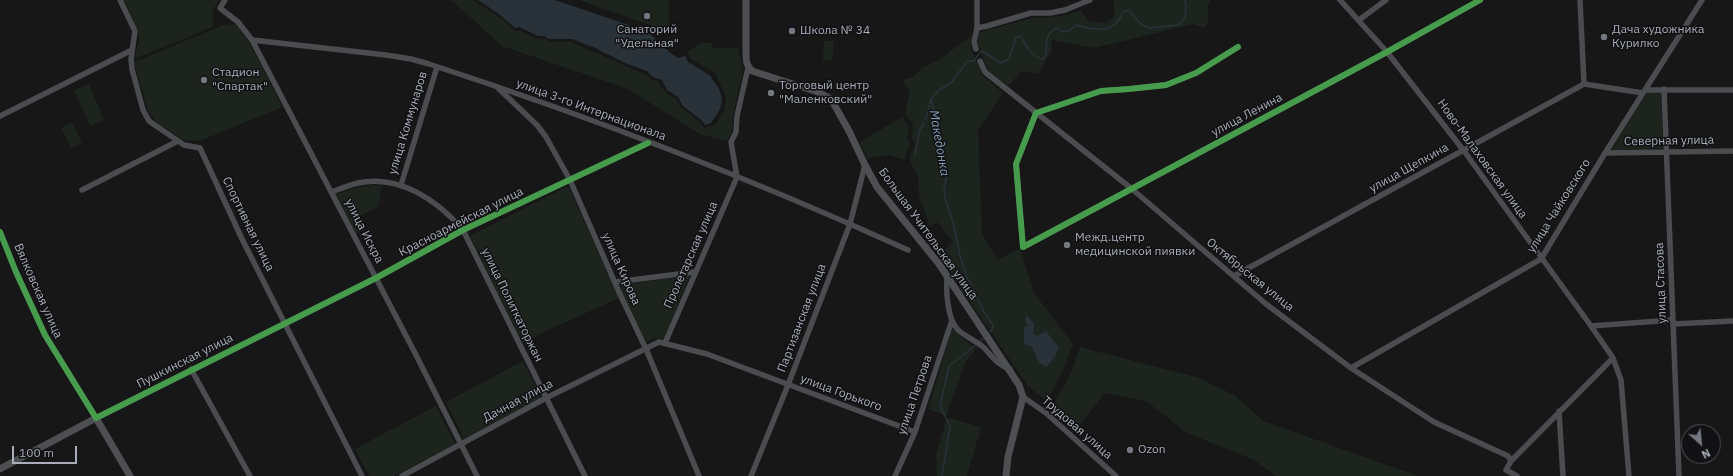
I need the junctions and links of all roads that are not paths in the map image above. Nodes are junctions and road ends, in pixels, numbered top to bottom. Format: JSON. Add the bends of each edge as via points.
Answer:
{"nodes":[{"id":1,"x":120,"y":0,"type":"edge"},
{"id":2,"x":224,"y":0,"type":"edge"},
{"id":3,"x":746,"y":0,"type":"edge"},
{"id":4,"x":977,"y":0,"type":"edge"},
{"id":5,"x":1090,"y":0,"type":"edge"},
{"id":6,"x":1340,"y":0,"type":"edge"},
{"id":7,"x":1386,"y":0,"type":"edge"},
{"id":8,"x":1480,"y":0,"type":"edge"},
{"id":9,"x":1580,"y":0,"type":"edge"},
{"id":10,"x":1702,"y":0,"type":"edge"},
{"id":11,"x":1359,"y":20,"type":"junction"},
{"id":12,"x":977,"y":28,"type":"junction"},
{"id":13,"x":252,"y":40,"type":"junction"},
{"id":14,"x":1238,"y":47,"type":"dead end"},
{"id":15,"x":976,"y":49,"type":"dead end"},
{"id":16,"x":132,"y":50,"type":"junction"},
{"id":17,"x":1387,"y":52,"type":"junction"},
{"id":18,"x":980,"y":61,"type":"dead end"},
{"id":19,"x":437,"y":67,"type":"junction"},
{"id":20,"x":748,"y":68,"type":"junction"},
{"id":21,"x":1584,"y":84,"type":"junction"},
{"id":22,"x":498,"y":88,"type":"junction"},
{"id":23,"x":1664,"y":89,"type":"junction"},
{"id":24,"x":1733,"y":90,"type":"edge"},
{"id":25,"x":1644,"y":91,"type":"junction"},
{"id":26,"x":1036,"y":113,"type":"junction"},
{"id":27,"x":0,"y":116,"type":"edge"},
{"id":28,"x":178,"y":141,"type":"junction"},
{"id":29,"x":648,"y":143,"type":"junction"},
{"id":30,"x":1733,"y":150,"type":"edge"},
{"id":31,"x":1464,"y":151,"type":"junction"},
{"id":32,"x":1666,"y":152,"type":"junction"},
{"id":33,"x":1605,"y":153,"type":"junction"},
{"id":34,"x":865,"y":165,"type":"junction"},
{"id":35,"x":737,"y":177,"type":"junction"},
{"id":36,"x":570,"y":180,"type":"junction"},
{"id":37,"x":401,"y":185,"type":"junction"},
{"id":38,"x":1132,"y":189,"type":"junction"},
{"id":39,"x":82,"y":190,"type":"dead end"},
{"id":40,"x":331,"y":192,"type":"junction"},
{"id":41,"x":850,"y":224,"type":"junction"},
{"id":42,"x":463,"y":230,"type":"junction"},
{"id":43,"x":0,"y":232,"type":"edge"},
{"id":44,"x":908,"y":250,"type":"dead end"},
{"id":45,"x":1542,"y":259,"type":"junction"},
{"id":46,"x":695,"y":272,"type":"junction"},
{"id":47,"x":948,"y":276,"type":"junction"},
{"id":48,"x":1234,"y":276,"type":"junction"},
{"id":49,"x":376,"y":278,"type":"junction"},
{"id":50,"x":615,"y":282,"type":"junction"},
{"id":51,"x":952,"y":320,"type":"junction"},
{"id":52,"x":1733,"y":321,"type":"edge"},
{"id":53,"x":1673,"y":322,"type":"junction"},
{"id":54,"x":285,"y":324,"type":"junction"},
{"id":55,"x":1591,"y":326,"type":"junction"},
{"id":56,"x":665,"y":343,"type":"junction"},
{"id":57,"x":646,"y":349,"type":"junction"},
{"id":58,"x":1612,"y":358,"type":"junction"},
{"id":59,"x":1351,"y":368,"type":"junction"},
{"id":60,"x":191,"y":369,"type":"junction"},
{"id":61,"x":1010,"y":369,"type":"junction"},
{"id":62,"x":788,"y":385,"type":"junction"},
{"id":63,"x":1023,"y":397,"type":"junction"},
{"id":64,"x":546,"y":398,"type":"junction"},
{"id":65,"x":1559,"y":411,"type":"junction"},
{"id":66,"x":96,"y":418,"type":"junction"},
{"id":67,"x":915,"y":432,"type":"junction"},
{"id":68,"x":461,"y":444,"type":"junction"},
{"id":69,"x":1511,"y":461,"type":"junction"},
{"id":70,"x":0,"y":469,"type":"edge"},
{"id":71,"x":130,"y":476,"type":"edge"},
{"id":72,"x":250,"y":476,"type":"edge"},
{"id":73,"x":362,"y":476,"type":"edge"},
{"id":74,"x":402,"y":476,"type":"edge"},
{"id":75,"x":476,"y":476,"type":"edge"},
{"id":76,"x":585,"y":476,"type":"edge"},
{"id":77,"x":700,"y":476,"type":"edge"},
{"id":78,"x":751,"y":476,"type":"edge"},
{"id":79,"x":895,"y":476,"type":"edge"},
{"id":80,"x":1006,"y":476,"type":"edge"},
{"id":81,"x":1116,"y":476,"type":"edge"},
{"id":82,"x":1517,"y":476,"type":"edge"},
{"id":83,"x":1562,"y":476,"type":"edge"},
{"id":84,"x":1629,"y":476,"type":"edge"},
{"id":85,"x":1679,"y":476,"type":"edge"}],
"edges":[{"from":1,"to":16,"type":"street","name":"Спортивная улица","via":[[135,31]]},
{"from":2,"to":13,"type":"street","name":"улица Искра","via":[[220,8],[238,22]]},
{"from":3,"to":20,"type":"main road"},
{"from":4,"to":12,"type":"street"},
{"from":5,"to":12,"type":"street","via":[[1065,10],[1031,13]]},
{"from":6,"to":11,"type":"street","name":"Ново-Малаховская улица"},
{"from":7,"to":11,"type":"street"},
{"from":8,"to":17,"type":"street","name":"улица Ленина"},
{"from":9,"to":21,"type":"street"},
{"from":10,"to":25,"type":"street","name":"улица Чайковского"},
{"from":11,"to":17,"type":"street","name":"Ново-Малаховская улица"},
{"from":12,"to":15,"type":"street","via":[[974,42]]},
{"from":13,"to":19,"type":"street","name":"улица 3-го Интернационала","via":[[411,59]]},
{"from":13,"to":40,"type":"street","name":"улица Искра"},
{"from":14,"to":26,"type":"street","via":[[1196,73],[1166,85],[1101,91]]},
{"from":16,"to":27,"type":"street"},
{"from":16,"to":28,"type":"street","name":"Спортивная улица","via":[[132,69],[143,110],[149,121]]},
{"from":17,"to":31,"type":"street","name":"Ново-Малаховская улица"},
{"from":17,"to":38,"type":"street","name":"улица Ленина"},
{"from":18,"to":26,"type":"street","name":"Октябрьская улица","via":[[985,72]]},
{"from":19,"to":22,"type":"street","name":"улица 3-го Интернационала"},
{"from":19,"to":37,"type":"street","name":"улица Коммунаров"},
{"from":20,"to":34,"type":"main road","name":"Большая Учительская улица","via":[[818,92],[831,99],[850,131]]},
{"from":20,"to":35,"type":"street","via":[[736,116],[736,132],[731,142]]},
{"from":21,"to":25,"type":"street"},
{"from":21,"to":31,"type":"street","name":"улица Щепкина"},
{"from":22,"to":29,"type":"street","name":"улица 3-го Интернационала","via":[[551,105]]},
{"from":22,"to":36,"type":"street","name":"улица Кирова","via":[[537,125]]},
{"from":23,"to":24,"type":"street"},
{"from":23,"to":25,"type":"street"},
{"from":23,"to":32,"type":"street","name":"улица Стасова"},
{"from":25,"to":33,"type":"street","name":"улица Чайковского"},
{"from":26,"to":38,"type":"street","name":"Октябрьская улица"},
{"from":26,"to":38,"type":"street","name":"улица Ленина","via":[[1016,164],[1023,247]]},
{"from":28,"to":39,"type":"street"},
{"from":28,"to":54,"type":"street","name":"Спортивная улица","via":[[200,148]]},
{"from":29,"to":35,"type":"street","name":"улица 3-го Интернационала"},
{"from":29,"to":36,"type":"street","name":"Красноармейская улица"},
{"from":30,"to":32,"type":"street","name":"Северная улица"},
{"from":31,"to":45,"type":"street","name":"Ново-Малаховская улица"},
{"from":31,"to":48,"type":"street","name":"улица Щепкина"},
{"from":32,"to":33,"type":"street","name":"Северная улица"},
{"from":32,"to":53,"type":"street","name":"улица Стасова"},
{"from":33,"to":45,"type":"street","name":"улица Чайковского"},
{"from":34,"to":41,"type":"street","name":"Партизанская улица"},
{"from":34,"to":47,"type":"main road","name":"Большая Учительская улица","via":[[877,187]]},
{"from":35,"to":41,"type":"street","name":"улица 3-го Интернационала"},
{"from":35,"to":46,"type":"street","name":"Пролетарская улица"},
{"from":36,"to":42,"type":"street","name":"Красноармейская улица"},
{"from":36,"to":50,"type":"street","name":"улица Кирова"},
{"from":37,"to":40,"type":"street","name":"улица Политкаторжан","via":[[382,182],[358,183]]},
{"from":37,"to":42,"type":"street","name":"улица Политкаторжан","via":[[431,200],[449,214]]},
{"from":38,"to":48,"type":"street","name":"Октябрьская улица"},
{"from":40,"to":49,"type":"street","name":"улица Искра"},
{"from":41,"to":44,"type":"street","name":"улица 3-го Интернационала"},
{"from":41,"to":62,"type":"street","name":"Партизанская улица"},
{"from":42,"to":49,"type":"street","name":"Красноармейская улица"},
{"from":42,"to":64,"type":"street","name":"улица Политкаторжан"},
{"from":43,"to":66,"type":"street","name":"Вялковская улица","via":[[44,335]]},
{"from":45,"to":55,"type":"street","name":"Ново-Малаховская улица"},
{"from":45,"to":59,"type":"street","name":"улица Чайковского"},
{"from":46,"to":50,"type":"street"},
{"from":46,"to":56,"type":"street","name":"Пролетарская улица"},
{"from":47,"to":51,"type":"street","via":[[947,300]]},
{"from":47,"to":61,"type":"main road","name":"Большая Учительская улица"},
{"from":48,"to":59,"type":"street","name":"Октябрьская улица","via":[[1266,304]]},
{"from":49,"to":54,"type":"street","name":"Красноармейская улица"},
{"from":49,"to":68,"type":"street","name":"улица Искра"},
{"from":50,"to":57,"type":"street","name":"улица Кирова"},
{"from":51,"to":61,"type":"street","via":[[957,329],[982,346],[1003,367]]},
{"from":51,"to":67,"type":"street","name":"улица Петрова"},
{"from":52,"to":53,"type":"street"},
{"from":53,"to":55,"type":"street"},
{"from":53,"to":85,"type":"street","name":"улица Стасова"},
{"from":54,"to":60,"type":"street","name":"Пушкинская улица"},
{"from":54,"to":73,"type":"street","name":"Спортивная улица"},
{"from":55,"to":58,"type":"street","name":"Ново-Малаховская улица"},
{"from":56,"to":57,"type":"street","via":[[659,342]]},
{"from":56,"to":62,"type":"street","name":"улица Горького","via":[[707,354]]},
{"from":57,"to":64,"type":"street","name":"Дачная улица"},
{"from":57,"to":77,"type":"street","name":"улица Кирова"},
{"from":58,"to":65,"type":"street"},
{"from":58,"to":84,"type":"street","name":"Ново-Малаховская улица","via":[[1621,380]]},
{"from":59,"to":69,"type":"street","name":"Октябрьская улица","via":[[1434,422],[1508,456]]},
{"from":60,"to":66,"type":"street","name":"Пушкинская улица"},
{"from":60,"to":72,"type":"street"},
{"from":61,"to":63,"type":"main road","name":"Большая Учительская улица"},
{"from":62,"to":67,"type":"street","name":"улица Горького"},
{"from":62,"to":78,"type":"street","name":"Партизанская улица"},
{"from":63,"to":80,"type":"main road","via":[[1008,457]]},
{"from":63,"to":81,"type":"street","name":"Трудовая улица"},
{"from":64,"to":68,"type":"street","name":"Дачная улица"},
{"from":64,"to":76,"type":"street","name":"улица Политкаторжан"},
{"from":65,"to":69,"type":"street"},
{"from":65,"to":83,"type":"street"},
{"from":66,"to":70,"type":"main road","name":"Пушкинская улица"},
{"from":66,"to":71,"type":"main road","name":"Вялковская улица"},
{"from":67,"to":79,"type":"street","name":"улица Петрова"},
{"from":68,"to":74,"type":"street","name":"Дачная улица"},
{"from":68,"to":75,"type":"street","name":"улица Искра"},
{"from":69,"to":82,"type":"street","via":[[1506,470]]}]}
